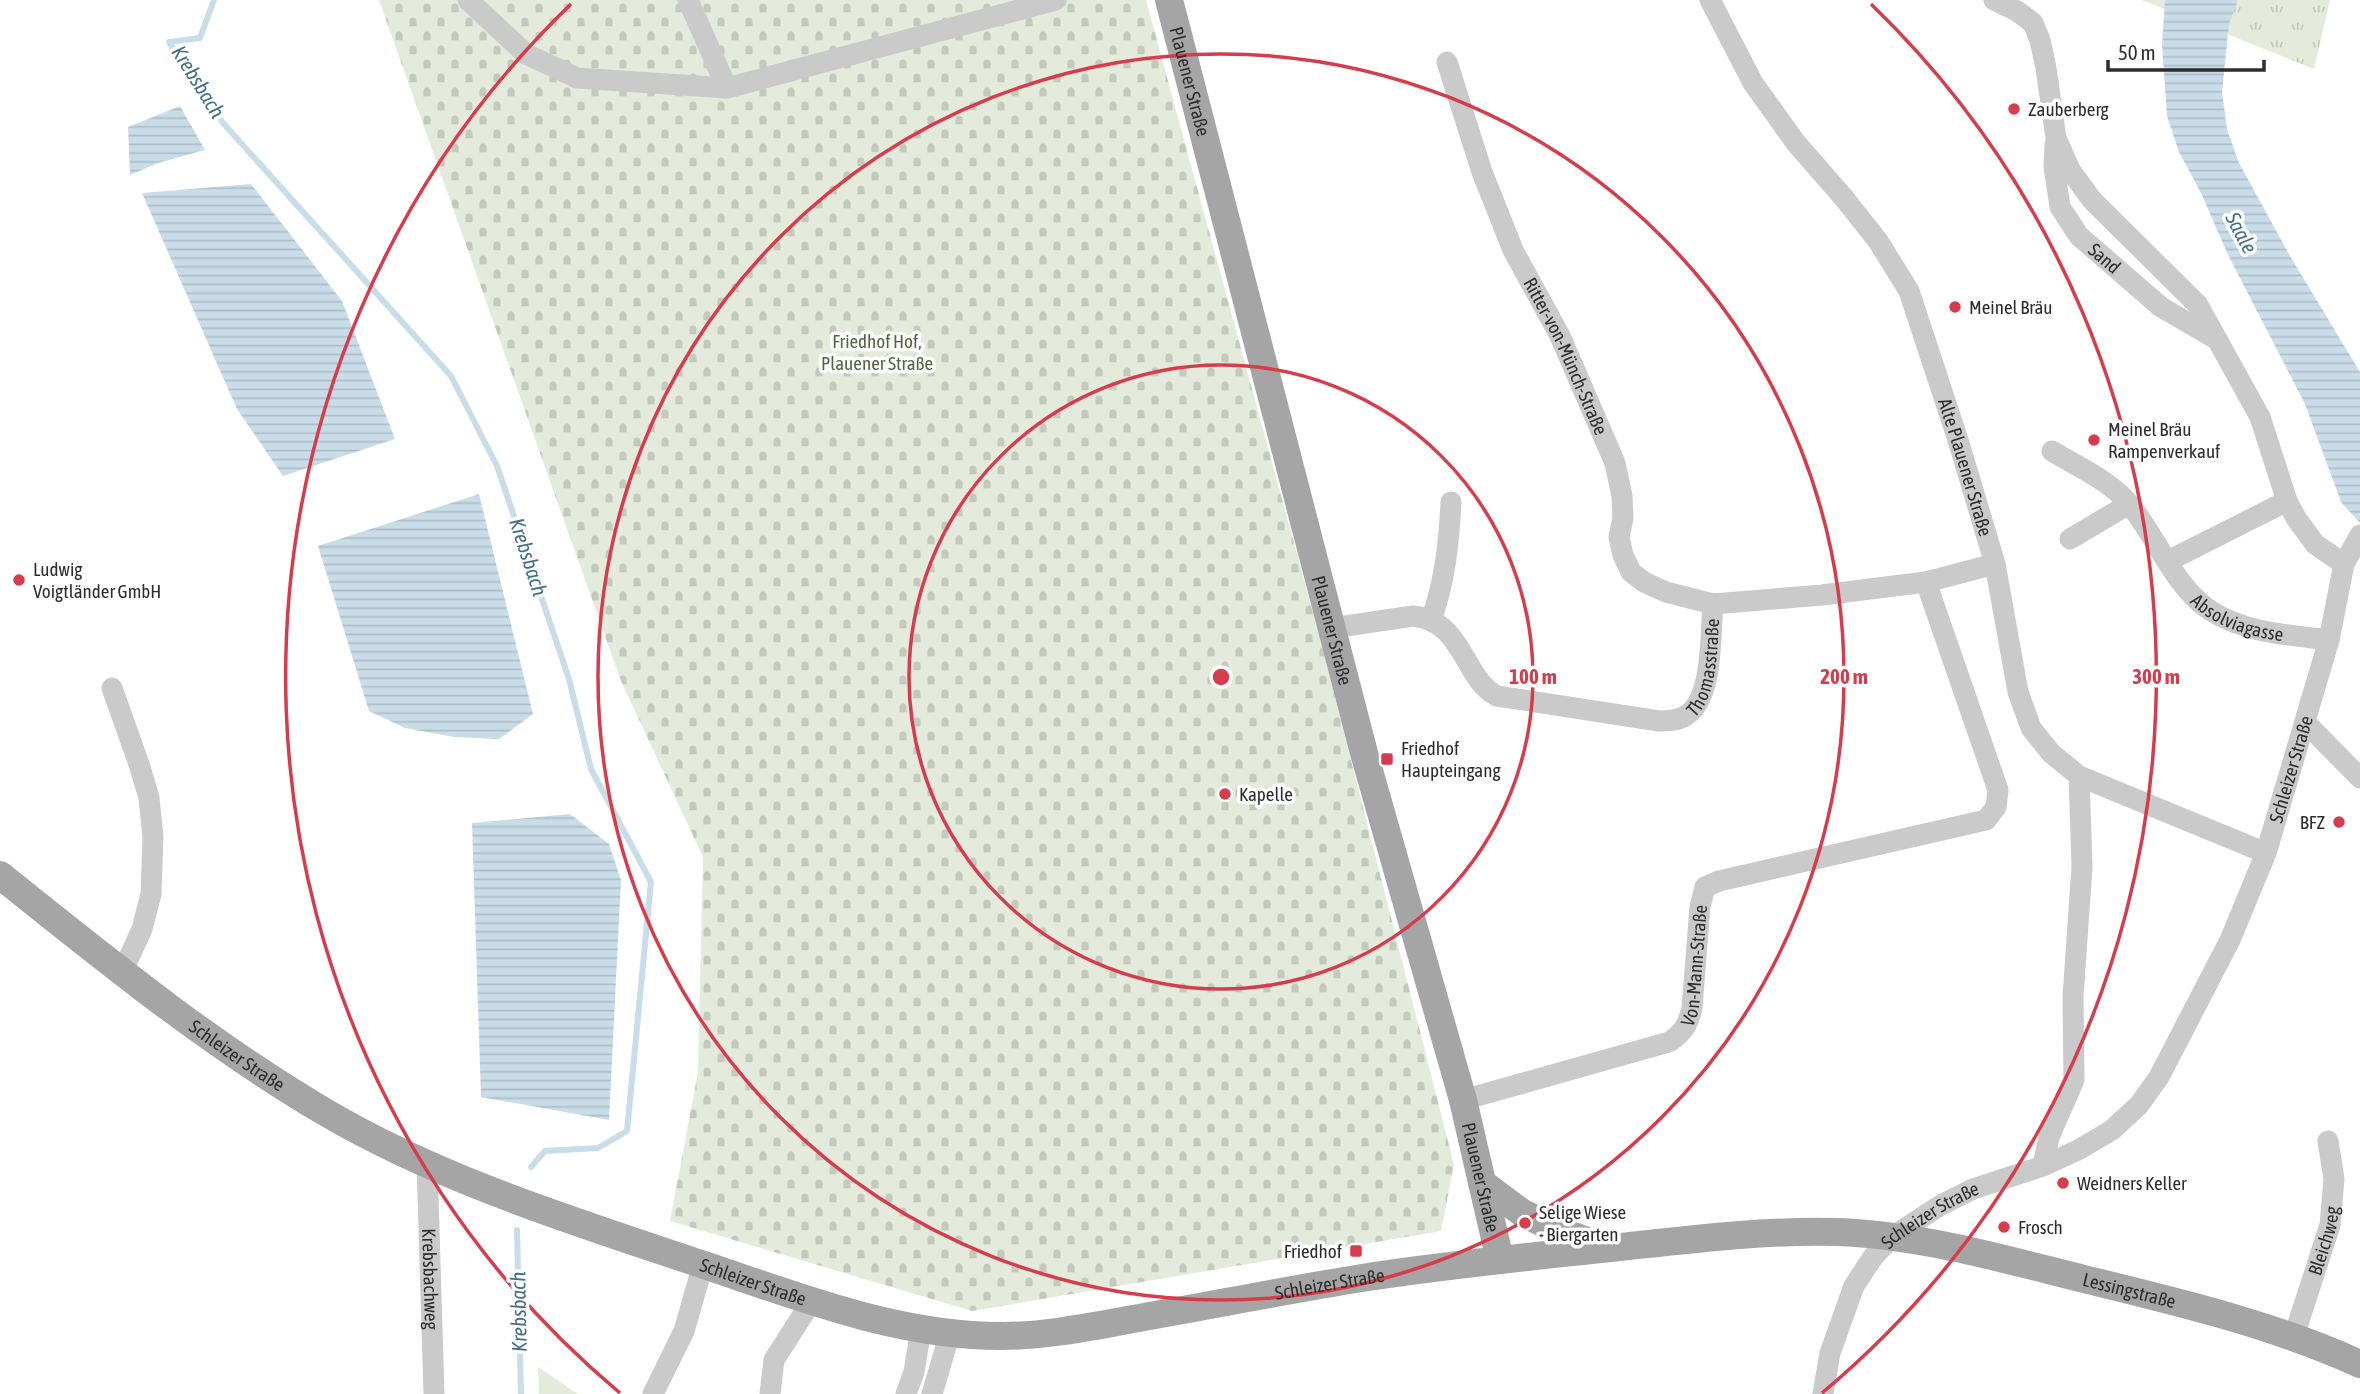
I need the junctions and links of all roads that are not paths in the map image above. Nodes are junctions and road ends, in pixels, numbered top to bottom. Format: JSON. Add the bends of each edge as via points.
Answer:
{"nodes":[{"id":1,"x":468,"y":0,"type":"edge"},
{"id":2,"x":688,"y":0,"type":"edge"},
{"id":3,"x":1056,"y":0,"type":"edge"},
{"id":4,"x":1169,"y":0,"type":"edge"},
{"id":5,"x":1710,"y":0,"type":"edge"},
{"id":6,"x":1993,"y":0,"type":"edge"},
{"id":7,"x":1447,"y":62,"type":"dead end"},
{"id":8,"x":727,"y":88,"type":"junction"},
{"id":9,"x":2056,"y":138,"type":"junction"},
{"id":10,"x":2218,"y":340,"type":"junction"},
{"id":11,"x":2052,"y":451,"type":"dead end"},
{"id":12,"x":2287,"y":501,"type":"junction"},
{"id":13,"x":1451,"y":502,"type":"dead end"},
{"id":14,"x":2129,"y":504,"type":"junction"},
{"id":15,"x":2070,"y":539,"type":"dead end"},
{"id":16,"x":2357,"y":539,"type":"edge"},
{"id":17,"x":2168,"y":561,"type":"junction"},
{"id":18,"x":1994,"y":564,"type":"junction"},
{"id":19,"x":2344,"y":564,"type":"junction"},
{"id":20,"x":1926,"y":582,"type":"junction"},
{"id":21,"x":1713,"y":604,"type":"junction"},
{"id":22,"x":1431,"y":620,"type":"junction"},
{"id":23,"x":1332,"y":628,"type":"junction"},
{"id":24,"x":2329,"y":640,"type":"junction"},
{"id":25,"x":111,"y":688,"type":"dead end"},
{"id":26,"x":2305,"y":722,"type":"junction"},
{"id":27,"x":2079,"y":776,"type":"junction"},
{"id":28,"x":2360,"y":778,"type":"edge"},
{"id":29,"x":2266,"y":853,"type":"junction"},
{"id":30,"x":0,"y":875,"type":"edge"},
{"id":31,"x":122,"y":973,"type":"junction"},
{"id":32,"x":1463,"y":1100,"type":"junction"},
{"id":33,"x":2328,"y":1141,"type":"dead end"},
{"id":34,"x":427,"y":1163,"type":"junction"},
{"id":35,"x":2043,"y":1166,"type":"junction"},
{"id":36,"x":1482,"y":1183,"type":"junction"},
{"id":37,"x":1893,"y":1236,"type":"junction"},
{"id":38,"x":1604,"y":1248,"type":"junction"},
{"id":39,"x":1500,"y":1260,"type":"junction"},
{"id":40,"x":703,"y":1265,"type":"junction"},
{"id":41,"x":811,"y":1302,"type":"junction"},
{"id":42,"x":921,"y":1329,"type":"junction"},
{"id":43,"x":950,"y":1333,"type":"junction"},
{"id":44,"x":2294,"y":1336,"type":"junction"},
{"id":45,"x":2360,"y":1364,"type":"edge"},
{"id":46,"x":435,"y":1394,"type":"edge"},
{"id":47,"x":653,"y":1394,"type":"edge"},
{"id":48,"x":770,"y":1394,"type":"edge"},
{"id":49,"x":906,"y":1394,"type":"edge"},
{"id":50,"x":932,"y":1394,"type":"edge"},
{"id":51,"x":1823,"y":1394,"type":"edge"}],
"edges":[{"from":1,"to":8,"type":"street","via":[[526,54],[577,78]]},
{"from":2,"to":8,"type":"street"},
{"from":3,"to":8,"type":"street"},
{"from":4,"to":23,"type":"main road","name":"Plauener Straße"},
{"from":5,"to":18,"type":"street","name":"Alte Plauener Straße","via":[[1753,83],[1796,144],[1878,241],[1909,290]]},
{"from":6,"to":9,"type":"street","name":"Sand","via":[[2033,23],[2046,68]]},
{"from":7,"to":21,"type":"street","name":"Ritter-von-Münch-Straße","via":[[1513,250],[1560,336],[1615,463],[1622,496],[1619,537],[1631,572],[1666,592]]},
{"from":9,"to":10,"type":"street","name":"Sand","via":[[2070,170],[2092,200],[2198,305]]},
{"from":9,"to":10,"type":"street","name":"Sand","via":[[2054,167],[2060,207],[2079,236],[2161,307]]},
{"from":10,"to":12,"type":"street","name":"Sand","via":[[2260,417]]},
{"from":11,"to":14,"type":"street","name":"Absolviagasse"},
{"from":12,"to":17,"type":"street"},
{"from":12,"to":19,"type":"street","name":"Sand","via":[[2315,544]]},
{"from":13,"to":22,"type":"street","via":[[1444,573]]},
{"from":14,"to":15,"type":"street"},
{"from":14,"to":17,"type":"street","name":"Absolviagasse"},
{"from":16,"to":19,"type":"street","name":"Schleizer Straße"},
{"from":17,"to":24,"type":"street","name":"Absolviagasse","via":[[2194,597],[2212,611],[2253,629]]},
{"from":18,"to":20,"type":"street","name":"Thomasstraße"},
{"from":18,"to":27,"type":"street","name":"Alte Plauener Straße","via":[[2018,692],[2031,728],[2050,753]]},
{"from":19,"to":24,"type":"street","name":"Schleizer Straße"},
{"from":20,"to":21,"type":"street","name":"Thomasstraße"},
{"from":20,"to":32,"type":"street","name":"Von-Mann-Straße","via":[[1998,790],[1997,807],[1986,820],[1705,887],[1692,1008],[1680,1035],[1669,1042]]},
{"from":21,"to":22,"type":"street","name":"Thomasstraße","via":[[1704,690],[1696,707],[1673,721],[1497,696],[1481,684],[1457,645]]},
{"from":22,"to":23,"type":"street","via":[[1413,616]]},
{"from":23,"to":32,"type":"main road","name":"Plauener Straße"},
{"from":24,"to":26,"type":"street","name":"Schleizer Straße"},
{"from":25,"to":31,"type":"street","via":[[140,767],[153,837],[151,894],[142,929]]},
{"from":26,"to":28,"type":"street"},
{"from":26,"to":29,"type":"street","name":"Schleizer Straße"},
{"from":27,"to":29,"type":"street","name":"Alte Plauener Straße"},
{"from":27,"to":35,"type":"street","via":[[2082,867],[2073,996],[2074,1080],[2049,1137]]},
{"from":29,"to":35,"type":"street","name":"Schleizer Straße","via":[[2230,940],[2159,1077],[2139,1105],[2112,1130]]},
{"from":30,"to":31,"type":"main road","name":"Schleizer Straße"},
{"from":31,"to":34,"type":"main road","name":"Schleizer Straße","via":[[323,1111]]},
{"from":32,"to":36,"type":"main road","name":"Plauener Straße"},
{"from":33,"to":44,"type":"street","name":"Bleichweg","via":[[2334,1179],[2330,1225]]},
{"from":34,"to":40,"type":"main road","name":"Schleizer Straße"},
{"from":34,"to":46,"type":"street","name":"Krebsbachweg"},
{"from":35,"to":37,"type":"street","name":"Schleizer Straße","via":[[1973,1189]]},
{"from":36,"to":38,"type":"main road","via":[[1521,1212]]},
{"from":36,"to":39,"type":"main road","name":"Plauener Straße"},
{"from":37,"to":38,"type":"main road","name":"Schleizer Straße","via":[[1805,1232]]},
{"from":37,"to":44,"type":"main road","name":"Lessingstraße","via":[[2079,1278]]},
{"from":37,"to":51,"type":"street","via":[[1854,1286],[1830,1353]]},
{"from":38,"to":39,"type":"main road","name":"Schleizer Straße"},
{"from":39,"to":43,"type":"main road","name":"Schleizer Straße","via":[[1355,1279],[1090,1328],[1004,1336]]},
{"from":40,"to":41,"type":"main road","name":"Schleizer Straße"},
{"from":40,"to":47,"type":"street","via":[[684,1331]]},
{"from":41,"to":42,"type":"main road","name":"Schleizer Straße"},
{"from":41,"to":48,"type":"street","via":[[774,1360]]},
{"from":42,"to":43,"type":"main road","name":"Schleizer Straße"},
{"from":42,"to":49,"type":"street"},
{"from":43,"to":50,"type":"street"},
{"from":44,"to":45,"type":"main road","name":"Lessingstraße"}]}
